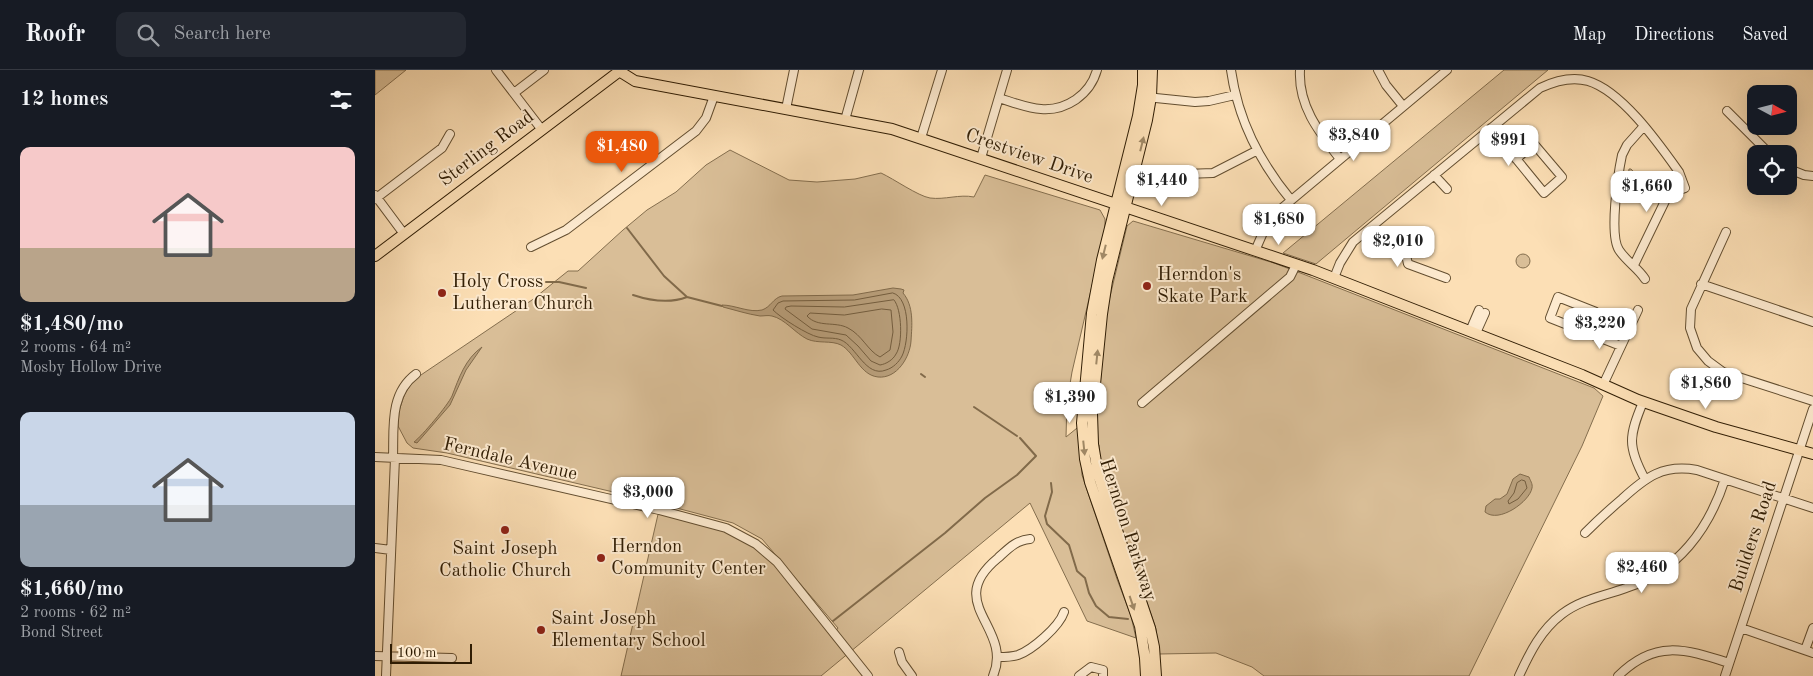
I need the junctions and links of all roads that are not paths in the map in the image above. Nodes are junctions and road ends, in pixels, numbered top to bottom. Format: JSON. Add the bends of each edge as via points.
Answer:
{"nodes":[{"id":1,"x":496,"y":70,"type":"edge"},
{"id":2,"x":545,"y":70,"type":"edge"},
{"id":3,"x":794,"y":70,"type":"edge"},
{"id":4,"x":859,"y":70,"type":"edge"},
{"id":5,"x":942,"y":70,"type":"edge"},
{"id":6,"x":1007,"y":70,"type":"edge"},
{"id":7,"x":1097,"y":70,"type":"edge"},
{"id":8,"x":1143,"y":70,"type":"edge"},
{"id":9,"x":1153,"y":70,"type":"edge"},
{"id":10,"x":1231,"y":70,"type":"edge"},
{"id":11,"x":1300,"y":70,"type":"edge"},
{"id":12,"x":1378,"y":70,"type":"edge"},
{"id":13,"x":1447,"y":70,"type":"edge"},
{"id":14,"x":620,"y":71,"type":"edge"},
{"id":15,"x":514,"y":93,"type":"junction"},
{"id":16,"x":713,"y":96,"type":"junction"},
{"id":17,"x":1235,"y":96,"type":"junction"},
{"id":18,"x":1146,"y":97,"type":"junction"},
{"id":19,"x":999,"y":98,"type":"junction"},
{"id":20,"x":1403,"y":106,"type":"junction"},
{"id":21,"x":786,"y":109,"type":"junction"},
{"id":22,"x":1727,"y":111,"type":"dead end"},
{"id":23,"x":845,"y":120,"type":"junction"},
{"id":24,"x":1644,"y":126,"type":"junction"},
{"id":25,"x":1491,"y":128,"type":"junction"},
{"id":26,"x":542,"y":130,"type":"junction"},
{"id":27,"x":450,"y":134,"type":"dead end"},
{"id":28,"x":921,"y":138,"type":"junction"},
{"id":29,"x":1761,"y":145,"type":"edge"},
{"id":30,"x":1256,"y":151,"type":"junction"},
{"id":31,"x":981,"y":158,"type":"junction"},
{"id":32,"x":1340,"y":159,"type":"junction"},
{"id":33,"x":1516,"y":159,"type":"junction"},
{"id":34,"x":1797,"y":172,"type":"edge"},
{"id":35,"x":1185,"y":174,"type":"dead end"},
{"id":36,"x":1435,"y":175,"type":"junction"},
{"id":37,"x":1813,"y":176,"type":"edge"},
{"id":38,"x":1447,"y":189,"type":"dead end"},
{"id":39,"x":376,"y":197,"type":"edge"},
{"id":40,"x":1291,"y":200,"type":"junction"},
{"id":41,"x":1121,"y":207,"type":"junction"},
{"id":42,"x":1371,"y":228,"type":"junction"},
{"id":43,"x":1726,"y":232,"type":"dead end"},
{"id":44,"x":405,"y":234,"type":"junction"},
{"id":45,"x":531,"y":247,"type":"dead end"},
{"id":46,"x":1255,"y":251,"type":"junction"},
{"id":47,"x":375,"y":256,"type":"edge"},
{"id":48,"x":1296,"y":265,"type":"junction"},
{"id":49,"x":1635,"y":266,"type":"junction"},
{"id":50,"x":1334,"y":278,"type":"junction"},
{"id":51,"x":1446,"y":278,"type":"dead end"},
{"id":52,"x":1645,"y":279,"type":"dead end"},
{"id":53,"x":1701,"y":284,"type":"junction"},
{"id":54,"x":1638,"y":310,"type":"dead end"},
{"id":55,"x":1482,"y":312,"type":"dead end"},
{"id":56,"x":1813,"y":322,"type":"edge"},
{"id":57,"x":1473,"y":332,"type":"junction"},
{"id":58,"x":1587,"y":333,"type":"junction"},
{"id":59,"x":1621,"y":346,"type":"junction"},
{"id":60,"x":416,"y":374,"type":"dead end"},
{"id":61,"x":1606,"y":387,"type":"junction"},
{"id":62,"x":1813,"y":401,"type":"edge"},
{"id":63,"x":1643,"y":402,"type":"junction"},
{"id":64,"x":1141,"y":403,"type":"dead end"},
{"id":65,"x":1813,"y":408,"type":"edge"},
{"id":66,"x":1799,"y":450,"type":"junction"},
{"id":67,"x":1813,"y":454,"type":"edge"},
{"id":68,"x":375,"y":457,"type":"edge"},
{"id":69,"x":394,"y":458,"type":"junction"},
{"id":70,"x":1645,"y":479,"type":"junction"},
{"id":71,"x":1725,"y":479,"type":"junction"},
{"id":72,"x":1783,"y":498,"type":"junction"},
{"id":73,"x":1813,"y":508,"type":"edge"},
{"id":74,"x":1585,"y":532,"type":"dead end"},
{"id":75,"x":1030,"y":539,"type":"dead end"},
{"id":76,"x":375,"y":548,"type":"edge"},
{"id":77,"x":391,"y":550,"type":"junction"},
{"id":78,"x":1064,"y":612,"type":"dead end"},
{"id":79,"x":1741,"y":628,"type":"junction"},
{"id":80,"x":1813,"y":628,"type":"edge"},
{"id":81,"x":1809,"y":651,"type":"edge"},
{"id":82,"x":899,"y":652,"type":"dead end"},
{"id":83,"x":375,"y":656,"type":"edge"},
{"id":84,"x":387,"y":656,"type":"junction"},
{"id":85,"x":997,"y":657,"type":"junction"},
{"id":86,"x":452,"y":658,"type":"dead end"},
{"id":87,"x":1729,"y":663,"type":"junction"},
{"id":88,"x":386,"y":676,"type":"edge"},
{"id":89,"x":868,"y":676,"type":"edge"},
{"id":90,"x":912,"y":676,"type":"edge"},
{"id":91,"x":993,"y":676,"type":"edge"},
{"id":92,"x":1079,"y":676,"type":"edge"},
{"id":93,"x":1103,"y":676,"type":"edge"},
{"id":94,"x":1146,"y":676,"type":"edge"},
{"id":95,"x":1156,"y":676,"type":"edge"},
{"id":96,"x":1519,"y":676,"type":"edge"},
{"id":97,"x":1618,"y":676,"type":"edge"},
{"id":98,"x":1725,"y":676,"type":"edge"}],
"edges":[{"from":1,"to":15,"type":"street"},
{"from":2,"to":15,"type":"street"},
{"from":3,"to":21,"type":"street"},
{"from":4,"to":23,"type":"street"},
{"from":5,"to":28,"type":"street"},
{"from":6,"to":19,"type":"street"},
{"from":7,"to":19,"type":"street","via":[[1093,82],[1082,95],[1057,108],[1039,109]]},
{"from":8,"to":18,"type":"main road","name":"Herndon Parkway"},
{"from":9,"to":18,"type":"main road","name":"Herndon Parkway"},
{"from":10,"to":17,"type":"street"},
{"from":11,"to":32,"type":"street","via":[[1303,97],[1311,118]]},
{"from":12,"to":20,"type":"street"},
{"from":13,"to":20,"type":"street"},
{"from":14,"to":16,"type":"main road","name":"Crestview Drive","via":[[635,81]]},
{"from":14,"to":26,"type":"main road","name":"Sterling Road"},
{"from":15,"to":26,"type":"street"},
{"from":16,"to":21,"type":"main road","name":"Crestview Drive"},
{"from":16,"to":45,"type":"street","via":[[706,118],[696,131],[566,230]]},
{"from":17,"to":18,"type":"street","via":[[1209,102]]},
{"from":17,"to":30,"type":"street"},
{"from":18,"to":41,"type":"main road","name":"Herndon Parkway"},
{"from":19,"to":31,"type":"street"},
{"from":20,"to":32,"type":"street"},
{"from":21,"to":23,"type":"main road","name":"Crestview Drive"},
{"from":22,"to":29,"type":"street"},
{"from":23,"to":28,"type":"main road","name":"Crestview Drive"},
{"from":24,"to":25,"type":"street","via":[[1605,89],[1588,81],[1569,79],[1540,88]]},
{"from":24,"to":49,"type":"street","via":[[1622,155],[1614,231],[1618,249]]},
{"from":24,"to":49,"type":"street","via":[[1679,172],[1685,188],[1671,193],[1666,199]]},
{"from":25,"to":33,"type":"street"},
{"from":25,"to":36,"type":"street"},
{"from":26,"to":44,"type":"main road","name":"Sterling Road"},
{"from":27,"to":39,"type":"street","via":[[442,148]]},
{"from":28,"to":31,"type":"main road","name":"Crestview Drive"},
{"from":30,"to":35,"type":"street","via":[[1213,173]]},
{"from":30,"to":40,"type":"street"},
{"from":31,"to":41,"type":"main road","name":"Crestview Drive"},
{"from":32,"to":40,"type":"street"},
{"from":33,"to":33,"type":"street","via":[[1543,193],[1562,177],[1534,144]]},
{"from":34,"to":37,"type":"street"},
{"from":36,"to":38,"type":"street"},
{"from":36,"to":42,"type":"street"},
{"from":39,"to":44,"type":"street"},
{"from":40,"to":46,"type":"street","via":[[1270,220]]},
{"from":41,"to":46,"type":"main road","name":"Crestview Drive"},
{"from":41,"to":94,"type":"main road","name":"Herndon Parkway","one_way":true,"via":[[1102,260],[1092,313],[1083,404],[1083,445],[1090,482],[1139,626]]},
{"from":95,"to":41,"type":"main road","name":"Herndon Parkway","one_way":true,"via":[[1150,628],[1098,474],[1093,444],[1092,414],[1102,314]]},
{"from":42,"to":50,"type":"street","via":[[1353,242]]},
{"from":42,"to":51,"type":"street","via":[[1385,246],[1406,255],[1408,264]]},
{"from":43,"to":53,"type":"street"},
{"from":44,"to":47,"type":"main road","name":"Sterling Road"},
{"from":46,"to":48,"type":"main road","name":"Crestview Drive"},
{"from":48,"to":50,"type":"main road","name":"Crestview Drive"},
{"from":48,"to":64,"type":"street","via":[[1290,277]]},
{"from":49,"to":52,"type":"street"},
{"from":50,"to":57,"type":"main road","name":"Crestview Drive"},
{"from":53,"to":56,"type":"street"},
{"from":53,"to":62,"type":"street","via":[[1691,309],[1690,328],[1697,348],[1708,361],[1723,372]]},
{"from":54,"to":59,"type":"street"},
{"from":55,"to":57,"type":"street"},
{"from":57,"to":61,"type":"main road","name":"Crestview Drive"},
{"from":58,"to":58,"type":"street","via":[[1596,312],[1558,297],[1550,318]]},
{"from":58,"to":59,"type":"street"},
{"from":59,"to":61,"type":"street"},
{"from":60,"to":69,"type":"street","via":[[403,387],[396,402]]},
{"from":61,"to":63,"type":"main road","name":"Crestview Drive"},
{"from":63,"to":66,"type":"main road","name":"Crestview Drive"},
{"from":63,"to":70,"type":"street","via":[[1631,441]]},
{"from":65,"to":66,"type":"street","name":"Builders Road"},
{"from":66,"to":67,"type":"main road","name":"Crestview Drive"},
{"from":66,"to":72,"type":"street","name":"Builders Road"},
{"from":68,"to":69,"type":"street","name":"Ferndale Avenue"},
{"from":69,"to":77,"type":"street"},
{"from":69,"to":89,"type":"street","name":"Ferndale Avenue","via":[[441,460],[727,528],[756,544],[777,562]]},
{"from":70,"to":71,"type":"street","via":[[1677,468],[1697,470]]},
{"from":70,"to":74,"type":"street"},
{"from":71,"to":72,"type":"street"},
{"from":71,"to":96,"type":"street","via":[[1707,523],[1679,558],[1642,582],[1585,601],[1563,613],[1538,640]]},
{"from":72,"to":73,"type":"street"},
{"from":72,"to":79,"type":"street","name":"Builders Road"},
{"from":75,"to":85,"type":"street","via":[[1013,544],[979,578],[977,602],[995,643]]},
{"from":76,"to":77,"type":"street"},
{"from":77,"to":84,"type":"street"},
{"from":78,"to":85,"type":"street","via":[[1056,626],[1029,649],[1017,655]]},
{"from":79,"to":81,"type":"street"},
{"from":79,"to":87,"type":"street","name":"Builders Road"},
{"from":80,"to":81,"type":"street"},
{"from":82,"to":90,"type":"street"},
{"from":83,"to":84,"type":"street"},
{"from":84,"to":86,"type":"street"},
{"from":84,"to":88,"type":"street"},
{"from":85,"to":91,"type":"street"},
{"from":87,"to":97,"type":"street","via":[[1690,652],[1662,651],[1632,663]]},
{"from":87,"to":98,"type":"street","name":"Builders Road"},
{"from":92,"to":93,"type":"street","via":[[1091,667],[1103,670]]}]}
